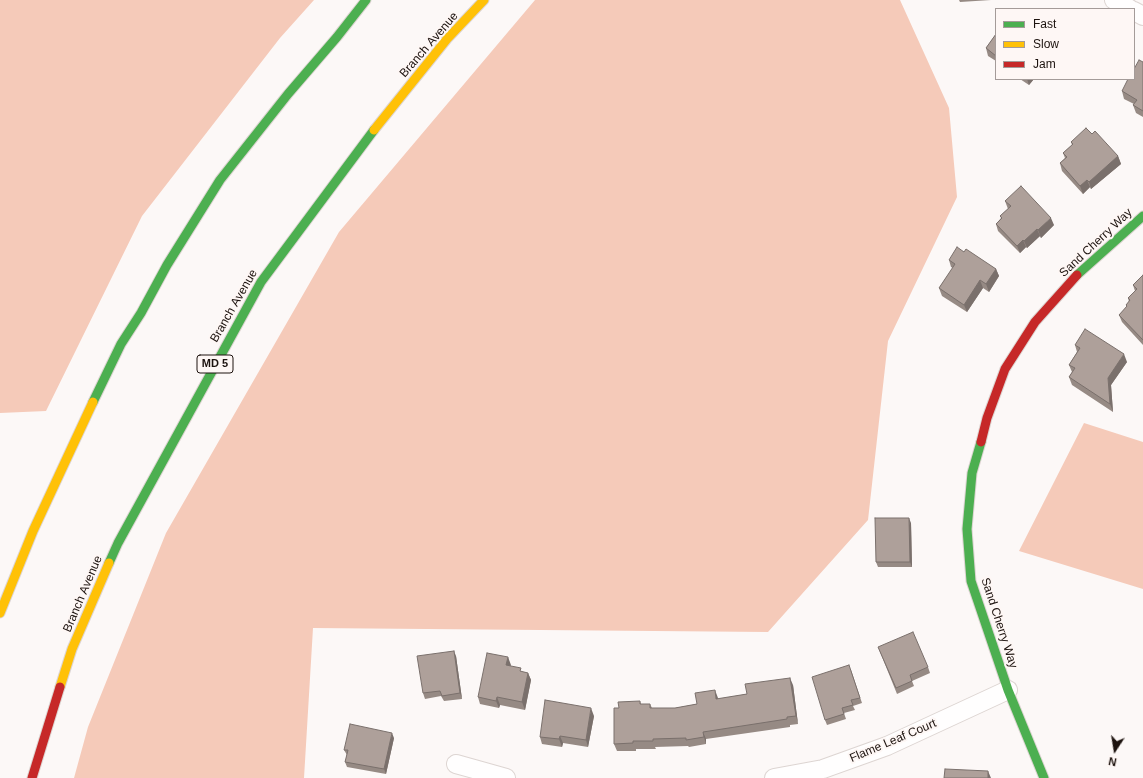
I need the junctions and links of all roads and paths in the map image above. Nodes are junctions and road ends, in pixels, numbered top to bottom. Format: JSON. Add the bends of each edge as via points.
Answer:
{"nodes":[{"id":1,"x":366,"y":0,"type":"edge"},
{"id":2,"x":484,"y":0,"type":"edge"},
{"id":3,"x":1114,"y":0,"type":"edge"},
{"id":4,"x":1128,"y":8,"type":"edge"},
{"id":5,"x":1143,"y":216,"type":"edge"},
{"id":6,"x":0,"y":613,"type":"edge"},
{"id":7,"x":1008,"y":690,"type":"junction"},
{"id":8,"x":456,"y":764,"type":"dead end"},
{"id":9,"x":32,"y":778,"type":"edge"},
{"id":10,"x":506,"y":778,"type":"edge"},
{"id":11,"x":774,"y":778,"type":"edge"},
{"id":12,"x":1044,"y":778,"type":"edge"}],
"edges":[{"from":1,"to":6,"type":"main road","via":[[220,180],[167,265],[121,344],[80,428],[33,531]]},
{"from":2,"to":9,"type":"main road","name":"Branch Avenue","number":"MD 5","via":[[447,38],[350,161],[261,282],[118,543],[72,649]]},
{"from":3,"to":4,"type":"street"},
{"from":5,"to":7,"type":"main road","name":"Sand Cherry Way","via":[[1080,272],[1035,322],[1005,369],[987,418],[972,473],[967,529],[971,581]]},
{"from":7,"to":11,"type":"street","name":"Flame Leaf Court","via":[[887,746],[822,769]]},
{"from":7,"to":12,"type":"main road","name":"Sand Cherry Way"},
{"from":8,"to":10,"type":"street"}]}
